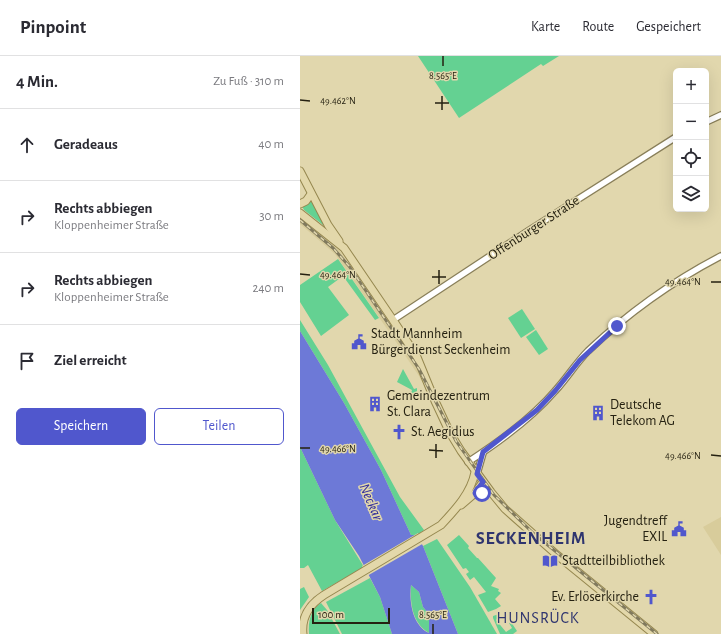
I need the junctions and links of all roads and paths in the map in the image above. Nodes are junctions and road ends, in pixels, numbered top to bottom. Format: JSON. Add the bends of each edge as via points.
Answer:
{"nodes":[{"id":1,"x":721,"y":115,"type":"edge"},
{"id":2,"x":709,"y":121,"type":"edge"},
{"id":3,"x":673,"y":139,"type":"edge"},
{"id":4,"x":300,"y":171,"type":"edge"},
{"id":5,"x":311,"y":194,"type":"junction"},
{"id":6,"x":300,"y":204,"type":"edge"},
{"id":7,"x":300,"y":213,"type":"edge"},
{"id":8,"x":344,"y":248,"type":"junction"},
{"id":9,"x":719,"y":256,"type":"edge"},
{"id":10,"x":394,"y":320,"type":"junction"},
{"id":11,"x":483,"y":452,"type":"junction"},
{"id":12,"x":468,"y":462,"type":"junction"},
{"id":13,"x":476,"y":473,"type":"junction"},
{"id":14,"x":484,"y":484,"type":"junction"},
{"id":15,"x":491,"y":492,"type":"junction"},
{"id":16,"x":475,"y":493,"type":"junction"},
{"id":17,"x":456,"y":509,"type":"junction"},
{"id":18,"x":303,"y":634,"type":"edge"},
{"id":19,"x":654,"y":634,"type":"edge"}],
"edges":[{"from":1,"to":2,"type":"street"},
{"from":3,"to":10,"type":"street","name":"Offenburger Straße"},
{"from":4,"to":5,"type":"main road"},
{"from":5,"to":6,"type":"main road"},
{"from":5,"to":8,"type":"main road"},
{"from":7,"to":8,"type":"main road"},
{"from":8,"to":10,"type":"main road"},
{"from":9,"to":11,"type":"street","via":[[668,286],[617,326],[584,356],[537,410]]},
{"from":10,"to":12,"type":"main road","via":[[417,357],[447,428]]},
{"from":11,"to":12,"type":"street"},
{"from":11,"to":13,"type":"street"},
{"from":12,"to":13,"type":"main road"},
{"from":13,"to":14,"type":"main road"},
{"from":13,"to":17,"type":"main road","via":[[470,489]]},
{"from":14,"to":15,"type":"main road"},
{"from":14,"to":16,"type":"main road"},
{"from":15,"to":16,"type":"main road"},
{"from":15,"to":19,"type":"main road","via":[[505,509],[562,559]]},
{"from":16,"to":17,"type":"main road"},
{"from":17,"to":18,"type":"main road","via":[[438,528],[312,604],[303,623]]}]}
